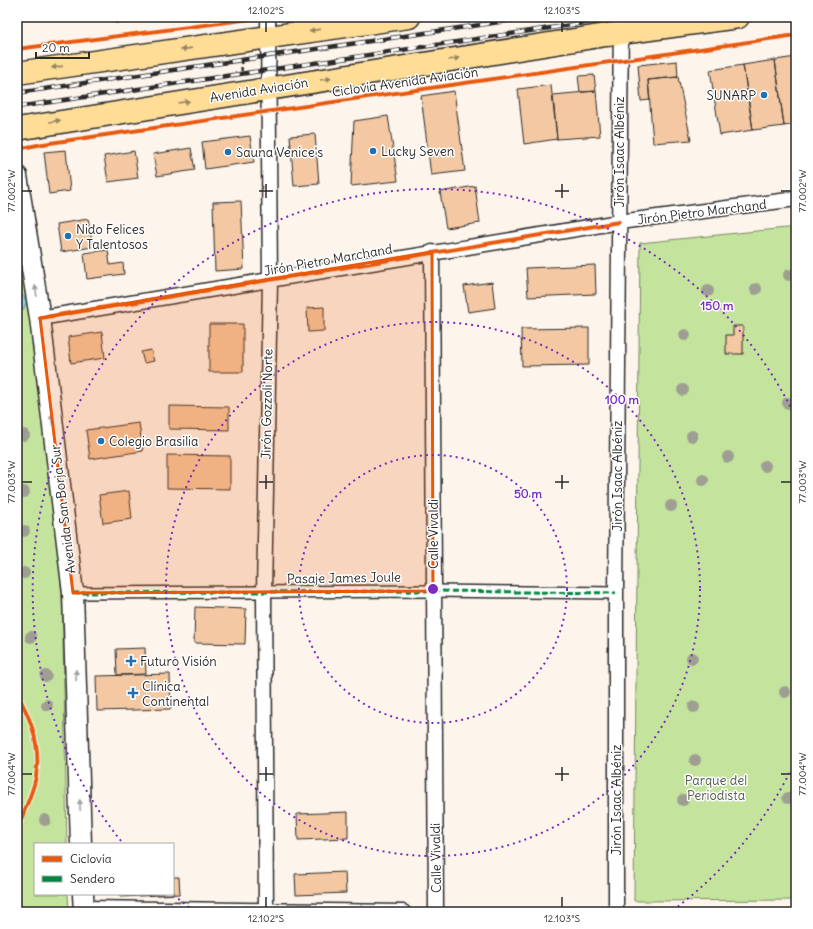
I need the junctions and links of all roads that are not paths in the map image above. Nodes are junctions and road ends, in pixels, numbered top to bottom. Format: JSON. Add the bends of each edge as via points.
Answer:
{"nodes":[{"id":1,"x":409,"y":17,"type":"edge"},
{"id":2,"x":738,"y":17,"type":"edge"},
{"id":3,"x":620,"y":25,"type":"edge"},
{"id":4,"x":268,"y":27,"type":"edge"},
{"id":5,"x":17,"y":73,"type":"edge"},
{"id":6,"x":269,"y":88,"type":"junction"},
{"id":7,"x":17,"y":129,"type":"edge"},
{"id":8,"x":17,"y":176,"type":"edge"},
{"id":9,"x":796,"y":199,"type":"edge"},
{"id":10,"x":619,"y":222,"type":"junction"},
{"id":11,"x":432,"y":252,"type":"junction"},
{"id":12,"x":270,"y":281,"type":"junction"},
{"id":13,"x":40,"y":318,"type":"junction"},
{"id":14,"x":433,"y":591,"type":"junction"},
{"id":15,"x":73,"y":593,"type":"junction"},
{"id":16,"x":264,"y":593,"type":"junction"},
{"id":17,"x":616,"y":593,"type":"junction"},
{"id":18,"x":82,"y":843,"type":"edge"},
{"id":19,"x":83,"y":905,"type":"edge"},
{"id":20,"x":266,"y":911,"type":"edge"},
{"id":21,"x":403,"y":912,"type":"edge"},
{"id":22,"x":436,"y":912,"type":"edge"},
{"id":23,"x":616,"y":912,"type":"edge"}],
"edges":[{"from":1,"to":4,"type":"main road","one_way":true},
{"from":2,"to":3,"type":"main road","name":"Avenida Aviación"},
{"from":6,"to":3,"type":"main road","name":"Avenida Aviación","one_way":true},
{"from":3,"to":10,"type":"street","name":"Jirón Isaac Albéniz"},
{"from":4,"to":5,"type":"main road","one_way":true},
{"from":4,"to":6,"type":"street","name":"Jirón Gozzoli Norte"},
{"from":7,"to":6,"type":"main road","name":"Avenida Aviación","one_way":true},
{"from":6,"to":12,"type":"street","name":"Jirón Gozzoli Norte"},
{"from":13,"to":8,"type":"main road","name":"Avenida San Borja Sur","one_way":true},
{"from":9,"to":10,"type":"street","name":"Jirón Pietro Marchand"},
{"from":10,"to":11,"type":"street","name":"Jirón Pietro Marchand"},
{"from":10,"to":17,"type":"street","name":"Jirón Isaac Albéniz"},
{"from":11,"to":12,"type":"street","name":"Jirón Pietro Marchand"},
{"from":11,"to":14,"type":"street","name":"Calle Vivaldi"},
{"from":12,"to":13,"type":"street","name":"Jirón Pietro Marchand"},
{"from":12,"to":16,"type":"street","name":"Jirón Gozzoli Norte"},
{"from":15,"to":13,"type":"main road","name":"Avenida San Borja Sur","one_way":true},
{"from":14,"to":16,"type":"street","name":"Pasaje James Joule"},
{"from":14,"to":17,"type":"street","name":"Pasaje James Joule"},
{"from":14,"to":22,"type":"street","name":"Calle Vivaldi"},
{"from":15,"to":16,"type":"street","name":"Pasaje James Joule"},
{"from":18,"to":15,"type":"main road","name":"Avenida San Borja Sur","one_way":true},
{"from":16,"to":20,"type":"street","name":"Jirón Gozzoli Norte"},
{"from":17,"to":23,"type":"street","name":"Jirón Isaac Albéniz"},
{"from":19,"to":20,"type":"street"},
{"from":20,"to":21,"type":"street"}]}
